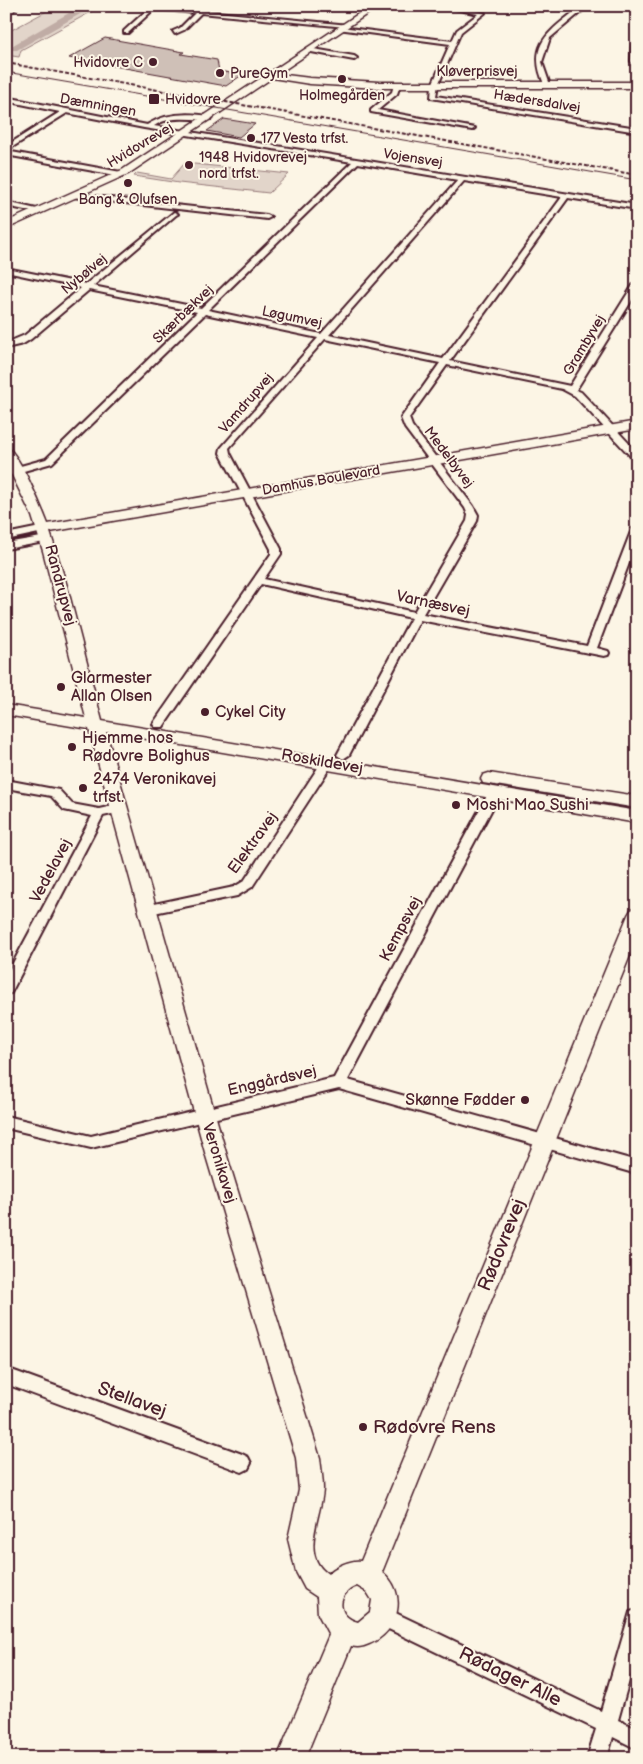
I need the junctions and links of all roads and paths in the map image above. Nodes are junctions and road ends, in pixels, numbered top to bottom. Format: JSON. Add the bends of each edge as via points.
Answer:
{"nodes":[{"id":1,"x":16,"y":6,"type":"edge"},
{"id":2,"x":136,"y":6,"type":"edge"},
{"id":3,"x":374,"y":6,"type":"edge"},
{"id":4,"x":445,"y":6,"type":"edge"},
{"id":5,"x":585,"y":6,"type":"edge"},
{"id":6,"x":152,"y":8,"type":"junction"},
{"id":7,"x":199,"y":12,"type":"junction"},
{"id":8,"x":6,"y":14,"type":"edge"},
{"id":9,"x":344,"y":27,"type":"junction"},
{"id":10,"x":165,"y":31,"type":"dead end"},
{"id":11,"x":126,"y":32,"type":"dead end"},
{"id":12,"x":175,"y":32,"type":"junction"},
{"id":13,"x":186,"y":33,"type":"dead end"},
{"id":14,"x":454,"y":43,"type":"junction"},
{"id":15,"x":637,"y":43,"type":"edge"},
{"id":16,"x":305,"y":52,"type":"junction"},
{"id":17,"x":354,"y":58,"type":"dead end"},
{"id":18,"x":637,"y":68,"type":"edge"},
{"id":19,"x":269,"y":73,"type":"junction"},
{"id":20,"x":397,"y":85,"type":"junction"},
{"id":21,"x":435,"y":85,"type":"junction"},
{"id":22,"x":547,"y":85,"type":"junction"},
{"id":23,"x":637,"y":85,"type":"edge"},
{"id":24,"x":6,"y":99,"type":"edge"},
{"id":25,"x":64,"y":112,"type":"junction"},
{"id":26,"x":209,"y":118,"type":"junction"},
{"id":27,"x":149,"y":126,"type":"junction"},
{"id":28,"x":472,"y":128,"type":"dead end"},
{"id":29,"x":637,"y":130,"type":"edge"},
{"id":30,"x":186,"y":133,"type":"junction"},
{"id":31,"x":6,"y":149,"type":"edge"},
{"id":32,"x":6,"y":153,"type":"edge"},
{"id":33,"x":357,"y":162,"type":"junction"},
{"id":34,"x":122,"y":174,"type":"junction"},
{"id":35,"x":463,"y":178,"type":"junction"},
{"id":36,"x":74,"y":196,"type":"junction"},
{"id":37,"x":567,"y":196,"type":"junction"},
{"id":38,"x":6,"y":204,"type":"edge"},
{"id":39,"x":637,"y":207,"type":"edge"},
{"id":40,"x":39,"y":211,"type":"junction"},
{"id":41,"x":174,"y":214,"type":"dead end"},
{"id":42,"x":267,"y":217,"type":"dead end"},
{"id":43,"x":6,"y":226,"type":"edge"},
{"id":44,"x":6,"y":270,"type":"edge"},
{"id":45,"x":637,"y":285,"type":"edge"},
{"id":46,"x":87,"y":287,"type":"junction"},
{"id":47,"x":203,"y":311,"type":"junction"},
{"id":48,"x":322,"y":336,"type":"junction"},
{"id":49,"x":6,"y":346,"type":"edge"},
{"id":50,"x":445,"y":362,"type":"junction"},
{"id":51,"x":572,"y":390,"type":"junction"},
{"id":52,"x":637,"y":425,"type":"edge"},
{"id":53,"x":615,"y":434,"type":"junction"},
{"id":54,"x":637,"y":434,"type":"edge"},
{"id":55,"x":6,"y":451,"type":"edge"},
{"id":56,"x":637,"y":458,"type":"edge"},
{"id":57,"x":437,"y":465,"type":"junction"},
{"id":58,"x":12,"y":472,"type":"edge"},
{"id":59,"x":248,"y":498,"type":"junction"},
{"id":60,"x":637,"y":529,"type":"edge"},
{"id":61,"x":46,"y":534,"type":"junction"},
{"id":62,"x":6,"y":537,"type":"edge"},
{"id":63,"x":6,"y":546,"type":"edge"},
{"id":64,"x":257,"y":580,"type":"junction"},
{"id":65,"x":417,"y":616,"type":"junction"},
{"id":66,"x":591,"y":650,"type":"junction"},
{"id":67,"x":604,"y":653,"type":"dead end"},
{"id":68,"x":6,"y":698,"type":"edge"},
{"id":69,"x":6,"y":710,"type":"edge"},
{"id":70,"x":94,"y":719,"type":"junction"},
{"id":71,"x":159,"y":724,"type":"junction"},
{"id":72,"x":343,"y":755,"type":"junction"},
{"id":73,"x":327,"y":763,"type":"junction"},
{"id":74,"x":6,"y":784,"type":"edge"},
{"id":75,"x":494,"y":792,"type":"junction"},
{"id":76,"x":637,"y":802,"type":"edge"},
{"id":77,"x":120,"y":808,"type":"junction"},
{"id":78,"x":100,"y":814,"type":"junction"},
{"id":79,"x":637,"y":817,"type":"edge"},
{"id":80,"x":149,"y":910,"type":"junction"},
{"id":81,"x":637,"y":915,"type":"edge"},
{"id":82,"x":6,"y":989,"type":"edge"},
{"id":83,"x":339,"y":1083,"type":"junction"},
{"id":84,"x":204,"y":1114,"type":"junction"},
{"id":85,"x":6,"y":1122,"type":"edge"},
{"id":86,"x":544,"y":1142,"type":"junction"},
{"id":87,"x":637,"y":1168,"type":"edge"},
{"id":88,"x":6,"y":1376,"type":"edge"},
{"id":89,"x":242,"y":1463,"type":"dead end"},
{"id":90,"x":368,"y":1575,"type":"junction"},
{"id":91,"x":330,"y":1591,"type":"junction"},
{"id":92,"x":384,"y":1616,"type":"junction"},
{"id":93,"x":637,"y":1619,"type":"edge"},
{"id":94,"x":344,"y":1631,"type":"junction"},
{"id":95,"x":607,"y":1724,"type":"junction"},
{"id":96,"x":637,"y":1739,"type":"edge"},
{"id":97,"x":291,"y":1758,"type":"edge"},
{"id":98,"x":597,"y":1758,"type":"edge"}],
"edges":[{"from":1,"to":8,"type":"street"},
{"from":2,"to":6,"type":"street"},
{"from":3,"to":9,"type":"street","name":"Hvidovrevej"},
{"from":4,"to":14,"type":"street","via":[[482,13],[459,30]]},
{"from":5,"to":22,"type":"street","via":[[547,37],[539,62]]},
{"from":6,"to":7,"type":"street"},
{"from":6,"to":11,"type":"street"},
{"from":7,"to":9,"type":"street"},
{"from":7,"to":12,"type":"street"},
{"from":9,"to":14,"type":"street"},
{"from":9,"to":16,"type":"street","name":"Hvidovrevej"},
{"from":10,"to":12,"type":"street"},
{"from":12,"to":13,"type":"street"},
{"from":14,"to":21,"type":"street"},
{"from":15,"to":18,"type":"street","via":[[634,61]]},
{"from":16,"to":17,"type":"street"},
{"from":16,"to":19,"type":"street","name":"Hvidovrevej"},
{"from":19,"to":20,"type":"street","name":"Kløverprisvej","via":[[318,81]]},
{"from":19,"to":26,"type":"street","name":"Hvidovrevej","via":[[252,82]]},
{"from":20,"to":21,"type":"street","name":"Kløverprisvej"},
{"from":20,"to":28,"type":"street","via":[[395,93],[373,111]]},
{"from":21,"to":22,"type":"street","name":"Kløverprisvej"},
{"from":21,"to":29,"type":"street","name":"Hædersdalvej","via":[[433,96]]},
{"from":22,"to":23,"type":"street","name":"Kløverprisvej"},
{"from":24,"to":25,"type":"street","name":"Dæmningen"},
{"from":25,"to":27,"type":"street","name":"Dæmningen"},
{"from":25,"to":31,"type":"street"},
{"from":26,"to":27,"type":"street","via":[[196,115],[157,120]]},
{"from":26,"to":30,"type":"street","name":"Hvidovrevej"},
{"from":27,"to":30,"type":"street","name":"Dæmningen"},
{"from":30,"to":33,"type":"street","name":"Vojensvej"},
{"from":30,"to":34,"type":"street","name":"Hvidovrevej"},
{"from":32,"to":34,"type":"street"},
{"from":33,"to":35,"type":"street","name":"Vojensvej"},
{"from":33,"to":47,"type":"street","name":"Skærbækvej"},
{"from":34,"to":36,"type":"street","name":"Hvidovrevej"},
{"from":35,"to":37,"type":"street","name":"Vojensvej"},
{"from":35,"to":48,"type":"street","name":"Vamdrupvej"},
{"from":36,"to":40,"type":"street","name":"Hvidovrevej"},
{"from":36,"to":42,"type":"street","name":"Hvidovrevej"},
{"from":37,"to":39,"type":"street","name":"Vojensvej"},
{"from":37,"to":50,"type":"street","name":"Medelbyvej"},
{"from":38,"to":40,"type":"street"},
{"from":40,"to":43,"type":"street","name":"Hvidovrevej"},
{"from":41,"to":46,"type":"street","name":"Nybølvej"},
{"from":44,"to":46,"type":"street","name":"Løgumvej"},
{"from":45,"to":51,"type":"street","name":"Grambyvej"},
{"from":46,"to":47,"type":"street","name":"Løgumvej"},
{"from":46,"to":49,"type":"street","name":"Nybølvej","via":[[28,337]]},
{"from":47,"to":48,"type":"street","name":"Løgumvej"},
{"from":47,"to":58,"type":"street","name":"Skærbækvej","via":[[49,461]]},
{"from":48,"to":50,"type":"street","name":"Løgumvej"},
{"from":48,"to":59,"type":"street","name":"Vamdrupvej","via":[[226,448],[225,453]]},
{"from":50,"to":51,"type":"street","name":"Løgumvej"},
{"from":50,"to":57,"type":"street","name":"Medelbyvej","via":[[405,418]]},
{"from":51,"to":53,"type":"street","name":"Grambyvej"},
{"from":52,"to":53,"type":"street","name":"Damhus Boulevard"},
{"from":53,"to":54,"type":"street","name":"Damhus Boulevard"},
{"from":53,"to":56,"type":"street","name":"Grambyvej"},
{"from":53,"to":57,"type":"street","name":"Damhus Boulevard"},
{"from":55,"to":58,"type":"street","name":"Randrupvej"},
{"from":57,"to":59,"type":"street","name":"Damhus Boulevard"},
{"from":57,"to":65,"type":"street","name":"Medelbyvej","via":[[473,514]]},
{"from":58,"to":61,"type":"street","name":"Randrupvej"},
{"from":59,"to":61,"type":"street","name":"Damhus Boulevard"},
{"from":59,"to":64,"type":"street","name":"Vamdrupvej","via":[[276,552]]},
{"from":60,"to":66,"type":"street"},
{"from":61,"to":62,"type":"street","name":"Damhus Boulevard"},
{"from":61,"to":63,"type":"street","name":"Damhus Boulevard"},
{"from":61,"to":70,"type":"street","name":"Randrupvej"},
{"from":64,"to":65,"type":"street","name":"Varnæsvej"},
{"from":64,"to":71,"type":"street","name":"Vamdrupvej"},
{"from":65,"to":66,"type":"street","name":"Varnæsvej"},
{"from":65,"to":72,"type":"street","name":"Medelbyvej"},
{"from":66,"to":67,"type":"street","name":"Varnæsvej"},
{"from":68,"to":70,"type":"street","name":"Roskildevej"},
{"from":69,"to":70,"type":"street","name":"Roskildevej"},
{"from":70,"to":71,"type":"street","name":"Roskildevej"},
{"from":70,"to":73,"type":"street","name":"Roskildevej"},
{"from":70,"to":77,"type":"street","name":"Veronikavej"},
{"from":71,"to":72,"type":"street","name":"Roskildevej"},
{"from":72,"to":76,"type":"street","name":"Roskildevej"},
{"from":73,"to":75,"type":"street","name":"Roskildevej"},
{"from":73,"to":80,"type":"street","name":"Elektravej","via":[[248,884],[237,890]]},
{"from":74,"to":78,"type":"street","via":[[55,793],[68,807]]},
{"from":75,"to":79,"type":"street","name":"Roskildevej"},
{"from":75,"to":83,"type":"street","name":"Kempsvej"},
{"from":77,"to":78,"type":"street"},
{"from":77,"to":80,"type":"street","name":"Veronikavej"},
{"from":78,"to":82,"type":"street","name":"Vedelavej"},
{"from":80,"to":84,"type":"street","name":"Veronikavej"},
{"from":81,"to":86,"type":"street","name":"Rødovrevej"},
{"from":83,"to":84,"type":"street","name":"Enggårdsvej"},
{"from":83,"to":86,"type":"street","name":"Enggårdsvej"},
{"from":84,"to":85,"type":"street","name":"Enggårdsvej","via":[[91,1142]]},
{"from":84,"to":91,"type":"street","name":"Veronikavej","via":[[308,1458],[311,1490],[300,1539],[305,1563],[314,1580]]},
{"from":86,"to":87,"type":"street","name":"Enggårdsvej"},
{"from":86,"to":90,"type":"street","name":"Rødovrevej"},
{"from":88,"to":89,"type":"street","name":"Stellavej"},
{"from":90,"to":91,"type":"street","via":[[347,1574]]},
{"from":90,"to":92,"type":"street","via":[[384,1592]]},
{"from":91,"to":94,"type":"street","via":[[329,1612]]},
{"from":92,"to":94,"type":"street","via":[[368,1632]]},
{"from":92,"to":95,"type":"street","name":"Rødager Alle"},
{"from":93,"to":95,"type":"street"},
{"from":94,"to":97,"type":"street"},
{"from":95,"to":96,"type":"street","name":"Rødager Alle"},
{"from":95,"to":98,"type":"street"}]}
